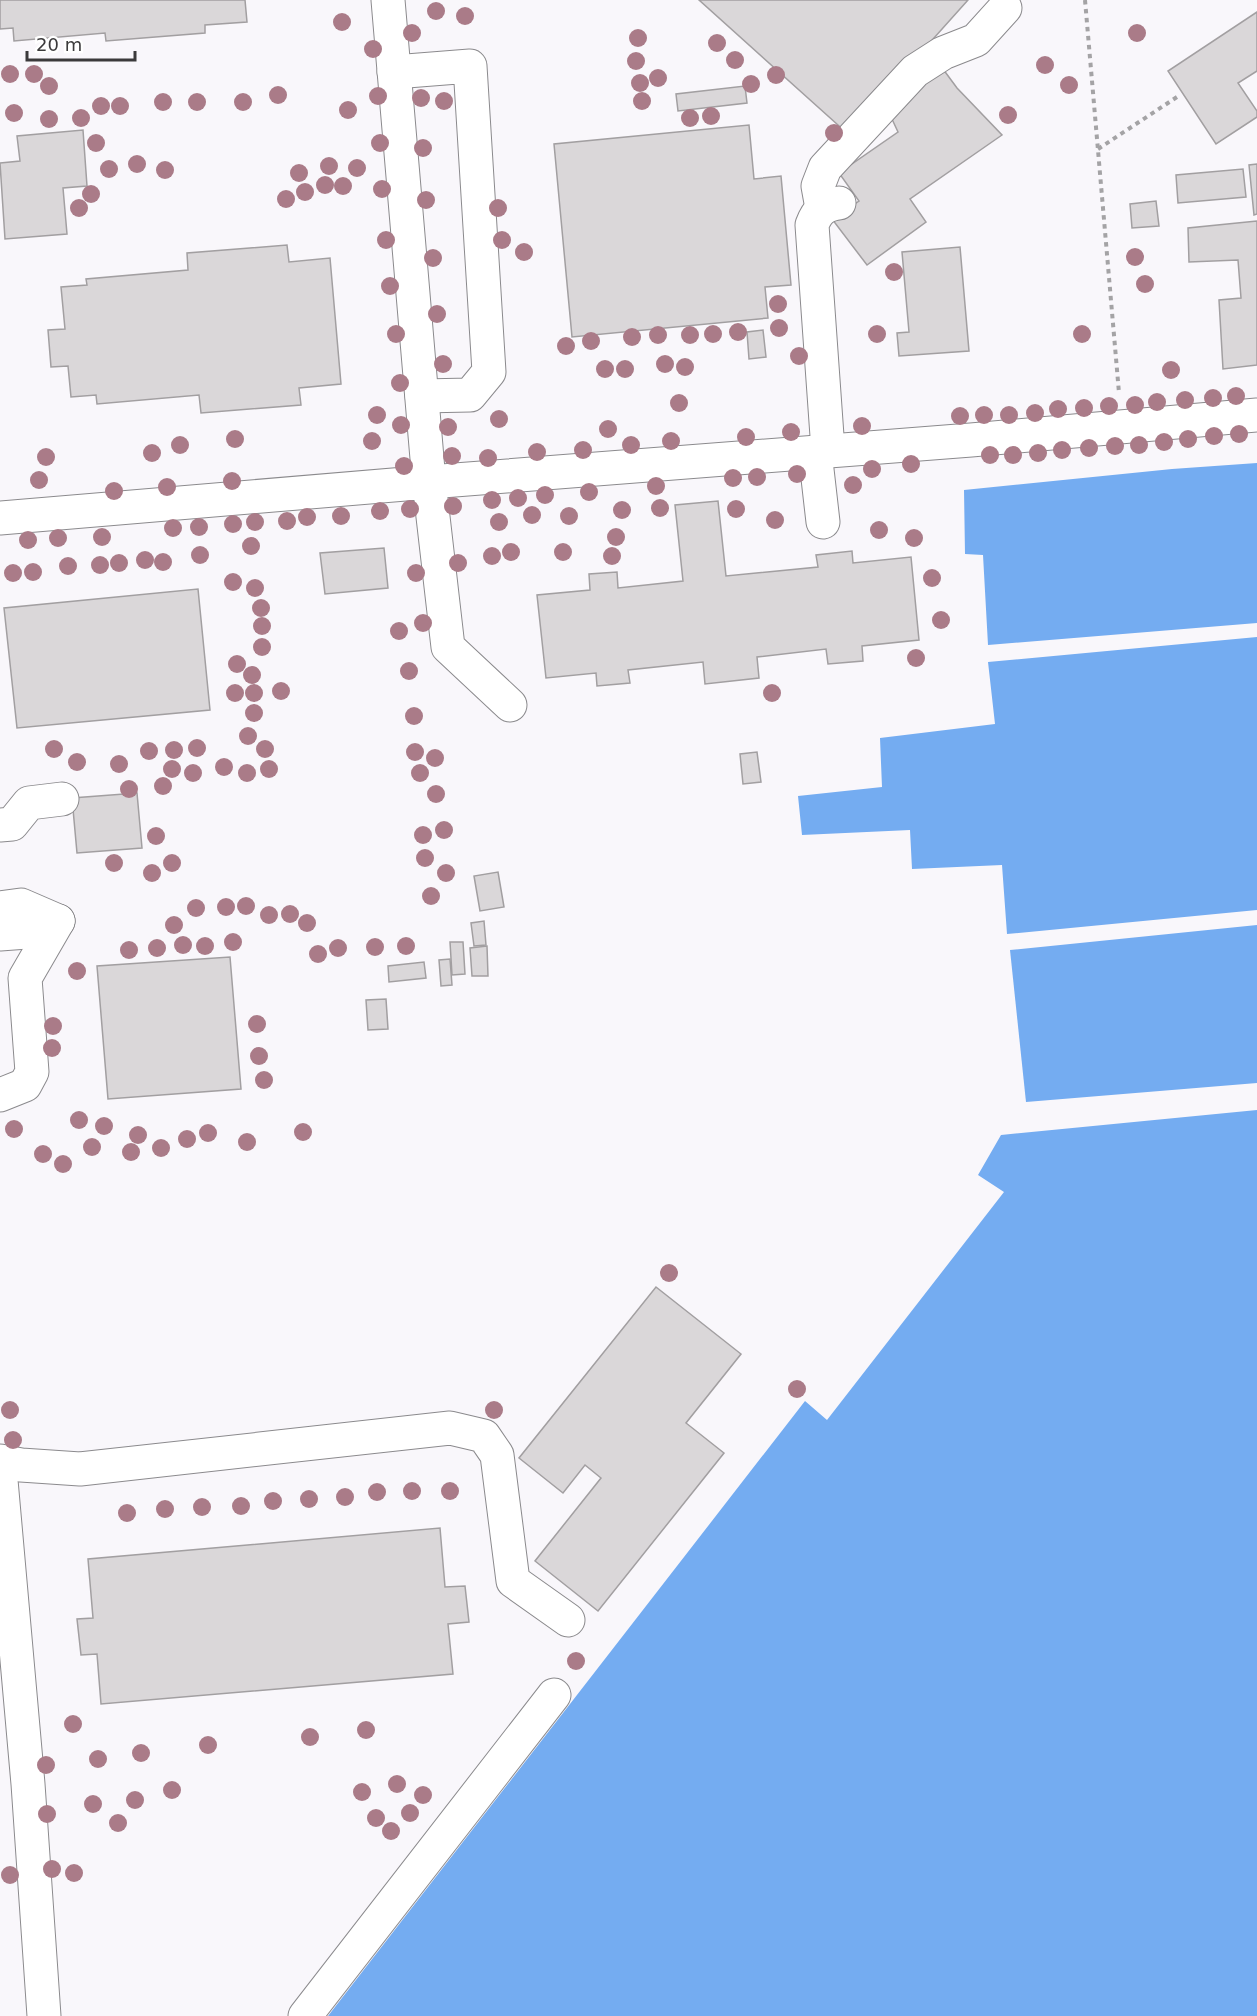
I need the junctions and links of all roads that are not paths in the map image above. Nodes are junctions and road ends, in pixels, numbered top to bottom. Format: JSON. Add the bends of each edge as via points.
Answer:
{"nodes":[{"id":1,"x":388,"y":0,"type":"edge"},
{"id":2,"x":1005,"y":8,"type":"dead end"},
{"id":3,"x":394,"y":72,"type":"junction"},
{"id":4,"x":422,"y":396,"type":"junction"},
{"id":5,"x":1257,"y":415,"type":"edge"},
{"id":6,"x":821,"y":451,"type":"junction"},
{"id":7,"x":429,"y":482,"type":"junction"},
{"id":8,"x":0,"y":519,"type":"edge"},
{"id":9,"x":823,"y":522,"type":"dead end"},
{"id":10,"x":510,"y":705,"type":"dead end"},
{"id":11,"x":62,"y":799,"type":"dead end"},
{"id":12,"x":0,"y":825,"type":"edge"},
{"id":13,"x":0,"y":908,"type":"edge"},
{"id":14,"x":58,"y":921,"type":"junction"},
{"id":15,"x":0,"y":934,"type":"edge"},
{"id":16,"x":0,"y":1095,"type":"edge"},
{"id":17,"x":0,"y":1461,"type":"edge"},
{"id":18,"x":0,"y":1468,"type":"edge"},
{"id":19,"x":568,"y":1620,"type":"dead end"},
{"id":20,"x":554,"y":1695,"type":"dead end"},
{"id":21,"x":14,"y":1786,"type":"edge"},
{"id":22,"x":44,"y":2016,"type":"edge"},
{"id":23,"x":305,"y":2016,"type":"edge"}],
"edges":[{"from":1,"to":3,"type":"street"},
{"from":2,"to":6,"type":"street","via":[[976,40],[943,53],[915,72],[825,168],[818,186],[830,206],[815,215],[812,225]]},
{"from":3,"to":4,"type":"street"},
{"from":3,"to":4,"type":"street","via":[[470,66],[489,372],[470,394]]},
{"from":4,"to":7,"type":"street"},
{"from":5,"to":6,"type":"street"},
{"from":6,"to":7,"type":"street"},
{"from":6,"to":9,"type":"street"},
{"from":7,"to":8,"type":"street"},
{"from":7,"to":10,"type":"street","via":[[448,647]]},
{"from":11,"to":12,"type":"street","via":[[29,803],[12,824]]},
{"from":13,"to":14,"type":"street","via":[[21,905]]},
{"from":14,"to":15,"type":"street","via":[[27,932]]},
{"from":14,"to":16,"type":"street","via":[[25,978],[32,1072],[25,1085]]},
{"from":17,"to":19,"type":"street","via":[[80,1468],[450,1428],[484,1436],[497,1455],[513,1581]]},
{"from":18,"to":21,"type":"street"},
{"from":20,"to":23,"type":"street"},
{"from":21,"to":22,"type":"street","via":[[36,1917]]}]}
